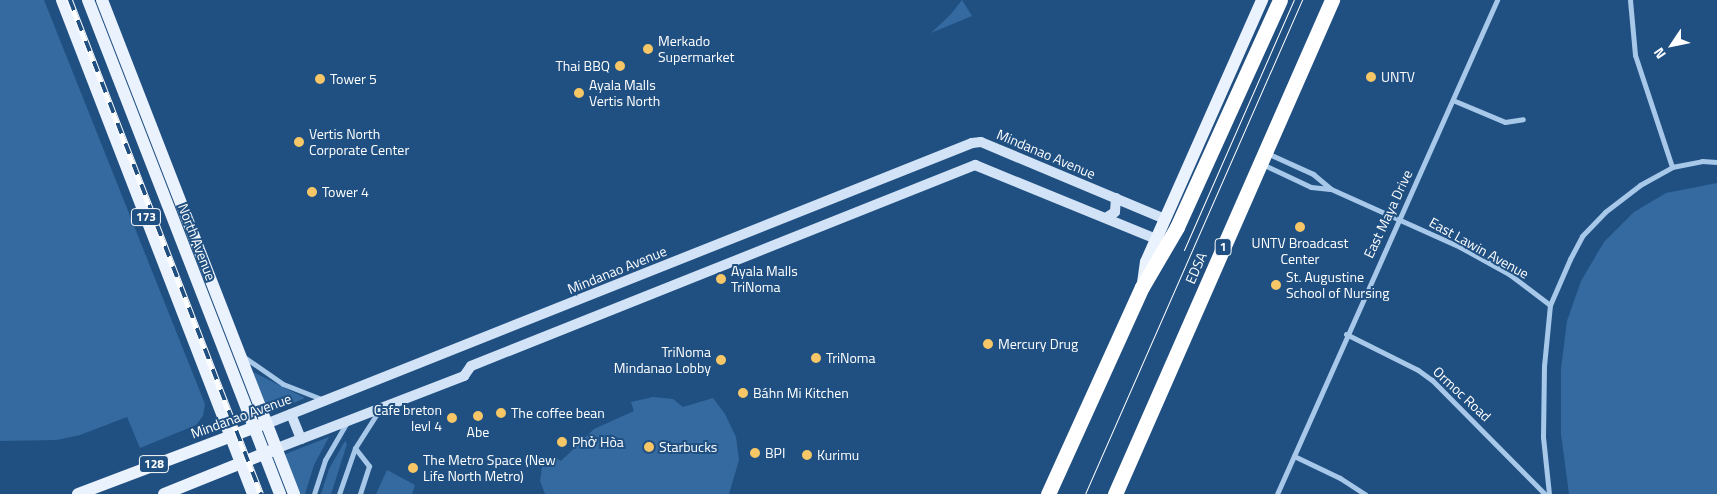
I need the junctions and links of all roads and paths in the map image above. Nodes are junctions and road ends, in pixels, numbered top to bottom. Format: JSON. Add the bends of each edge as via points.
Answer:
{"nodes":[{"id":1,"x":62,"y":0,"type":"edge"},
{"id":2,"x":88,"y":0,"type":"edge"},
{"id":3,"x":102,"y":0,"type":"edge"},
{"id":4,"x":1262,"y":0,"type":"edge"},
{"id":5,"x":1280,"y":0,"type":"edge"},
{"id":6,"x":1332,"y":0,"type":"edge"},
{"id":7,"x":1497,"y":0,"type":"edge"},
{"id":8,"x":1630,"y":0,"type":"edge"},
{"id":9,"x":108,"y":49,"type":"junction"},
{"id":10,"x":128,"y":66,"type":"junction"},
{"id":11,"x":134,"y":84,"type":"junction"},
{"id":12,"x":127,"y":101,"type":"junction"},
{"id":13,"x":1455,"y":101,"type":"junction"},
{"id":14,"x":1523,"y":119,"type":"dead end"},
{"id":15,"x":1263,"y":158,"type":"junction"},
{"id":16,"x":1717,"y":162,"type":"edge"},
{"id":17,"x":1672,"y":167,"type":"junction"},
{"id":18,"x":1331,"y":189,"type":"junction"},
{"id":19,"x":1116,"y":198,"type":"junction"},
{"id":20,"x":177,"y":213,"type":"junction"},
{"id":21,"x":1106,"y":218,"type":"junction"},
{"id":22,"x":1398,"y":218,"type":"junction"},
{"id":23,"x":1165,"y":219,"type":"junction"},
{"id":24,"x":1156,"y":239,"type":"junction"},
{"id":25,"x":199,"y":270,"type":"junction"},
{"id":26,"x":1142,"y":287,"type":"junction"},
{"id":27,"x":1550,"y":304,"type":"junction"},
{"id":28,"x":1346,"y":334,"type":"junction"},
{"id":29,"x":237,"y":350,"type":"junction"},
{"id":30,"x":327,"y":401,"type":"junction"},
{"id":31,"x":382,"y":408,"type":"junction"},
{"id":32,"x":292,"y":414,"type":"junction"},
{"id":33,"x":348,"y":421,"type":"junction"},
{"id":34,"x":260,"y":425,"type":"junction"},
{"id":35,"x":230,"y":435,"type":"junction"},
{"id":36,"x":301,"y":439,"type":"junction"},
{"id":37,"x":355,"y":448,"type":"junction"},
{"id":38,"x":270,"y":452,"type":"junction"},
{"id":39,"x":1294,"y":456,"type":"junction"},
{"id":40,"x":241,"y":463,"type":"junction"},
{"id":41,"x":78,"y":494,"type":"edge"},
{"id":42,"x":164,"y":494,"type":"edge"},
{"id":43,"x":253,"y":494,"type":"edge"},
{"id":44,"x":280,"y":494,"type":"edge"},
{"id":45,"x":294,"y":494,"type":"edge"},
{"id":46,"x":314,"y":494,"type":"edge"},
{"id":47,"x":339,"y":494,"type":"edge"},
{"id":48,"x":360,"y":494,"type":"edge"},
{"id":49,"x":1048,"y":494,"type":"edge"},
{"id":50,"x":1115,"y":494,"type":"edge"},
{"id":51,"x":1277,"y":494,"type":"edge"},
{"id":52,"x":1365,"y":494,"type":"edge"},
{"id":53,"x":1545,"y":494,"type":"edge"},
{"id":54,"x":1549,"y":494,"type":"edge"}],
"edges":[{"from":1,"to":35,"type":"main road","number":"173"},
{"from":2,"to":9,"type":"main road","name":"North Avenue","number":"173"},
{"from":3,"to":10,"type":"main road","name":"North Avenue","number":"173"},
{"from":4,"to":23,"type":"main road"},
{"from":5,"to":26,"type":"highway","via":[[1177,227]]},
{"from":6,"to":15,"type":"highway","name":"EDSA","number":"1"},
{"from":7,"to":13,"type":"street","name":"East Maya Drive"},
{"from":8,"to":17,"type":"street","via":[[1635,56]]},
{"from":9,"to":10,"type":"main road"},
{"from":9,"to":12,"type":"main road","name":"North Avenue","number":"173"},
{"from":10,"to":11,"type":"main road","name":"North Avenue","number":"173"},
{"from":11,"to":12,"type":"main road"},
{"from":11,"to":20,"type":"main road","name":"North Avenue","number":"173"},
{"from":12,"to":20,"type":"main road","name":"North Avenue","number":"173"},
{"from":13,"to":14,"type":"street","via":[[1505,122]]},
{"from":13,"to":22,"type":"street","name":"East Maya Drive"},
{"from":15,"to":18,"type":"street","name":"East Lawin Avenue","via":[[1314,174]]},
{"from":15,"to":18,"type":"street","name":"East Lawin Avenue","via":[[1311,187]]},
{"from":15,"to":50,"type":"highway","name":"EDSA","number":"1"},
{"from":16,"to":17,"type":"street","via":[[1702,161]]},
{"from":17,"to":27,"type":"street","via":[[1614,204],[1582,236]]},
{"from":18,"to":22,"type":"street","name":"East Lawin Avenue"},
{"from":19,"to":21,"type":"street","via":[[1115,212]]},
{"from":19,"to":23,"type":"street","name":"Mindanao Avenue"},
{"from":19,"to":30,"type":"street","name":"Mindanao Avenue","via":[[981,142],[972,143]]},
{"from":20,"to":25,"type":"main road","name":"North Avenue","number":"173"},
{"from":21,"to":24,"type":"street"},
{"from":21,"to":31,"type":"street","via":[[975,165],[471,366],[464,376]]},
{"from":22,"to":27,"type":"street","name":"East Lawin Avenue","via":[[1509,274]]},
{"from":22,"to":28,"type":"street","name":"East Maya Drive"},
{"from":23,"to":24,"type":"main road"},
{"from":24,"to":26,"type":"main road","via":[[1146,262]]},
{"from":25,"to":29,"type":"main road","name":"North Avenue","number":"173"},
{"from":25,"to":34,"type":"main road","name":"North Avenue","number":"173"},
{"from":26,"to":49,"type":"highway"},
{"from":27,"to":54,"type":"street","via":[[1543,428]]},
{"from":28,"to":39,"type":"street","name":"East Maya Drive"},
{"from":28,"to":53,"type":"street","name":"Ormoc Road","via":[[1432,380]]},
{"from":29,"to":30,"type":"street","via":[[253,366],[283,384]]},
{"from":29,"to":34,"type":"main road","name":"North Avenue","number":"173"},
{"from":30,"to":32,"type":"street","name":"Mindanao Avenue"},
{"from":31,"to":33,"type":"street"},
{"from":31,"to":37,"type":"street"},
{"from":32,"to":34,"type":"street","name":"Mindanao Avenue"},
{"from":32,"to":36,"type":"street"},
{"from":33,"to":36,"type":"street"},
{"from":33,"to":46,"type":"street","via":[[326,458]]},
{"from":34,"to":35,"type":"main road","name":"Mindanao Avenue","number":"128"},
{"from":34,"to":38,"type":"main road","name":"North Avenue","number":"173"},
{"from":35,"to":40,"type":"main road","number":"173"},
{"from":35,"to":41,"type":"main road","name":"Mindanao Avenue","number":"128"},
{"from":36,"to":38,"type":"street"},
{"from":37,"to":47,"type":"street"},
{"from":37,"to":48,"type":"street","via":[[369,466]]},
{"from":38,"to":40,"type":"main road","number":"128"},
{"from":38,"to":44,"type":"main road","name":"North Avenue","number":"173"},
{"from":38,"to":45,"type":"main road","name":"North Avenue","number":"173"},
{"from":39,"to":51,"type":"street","name":"East Maya Drive"},
{"from":39,"to":52,"type":"street"},
{"from":40,"to":42,"type":"main road","number":"128"},
{"from":40,"to":43,"type":"main road","number":"173"}]}
